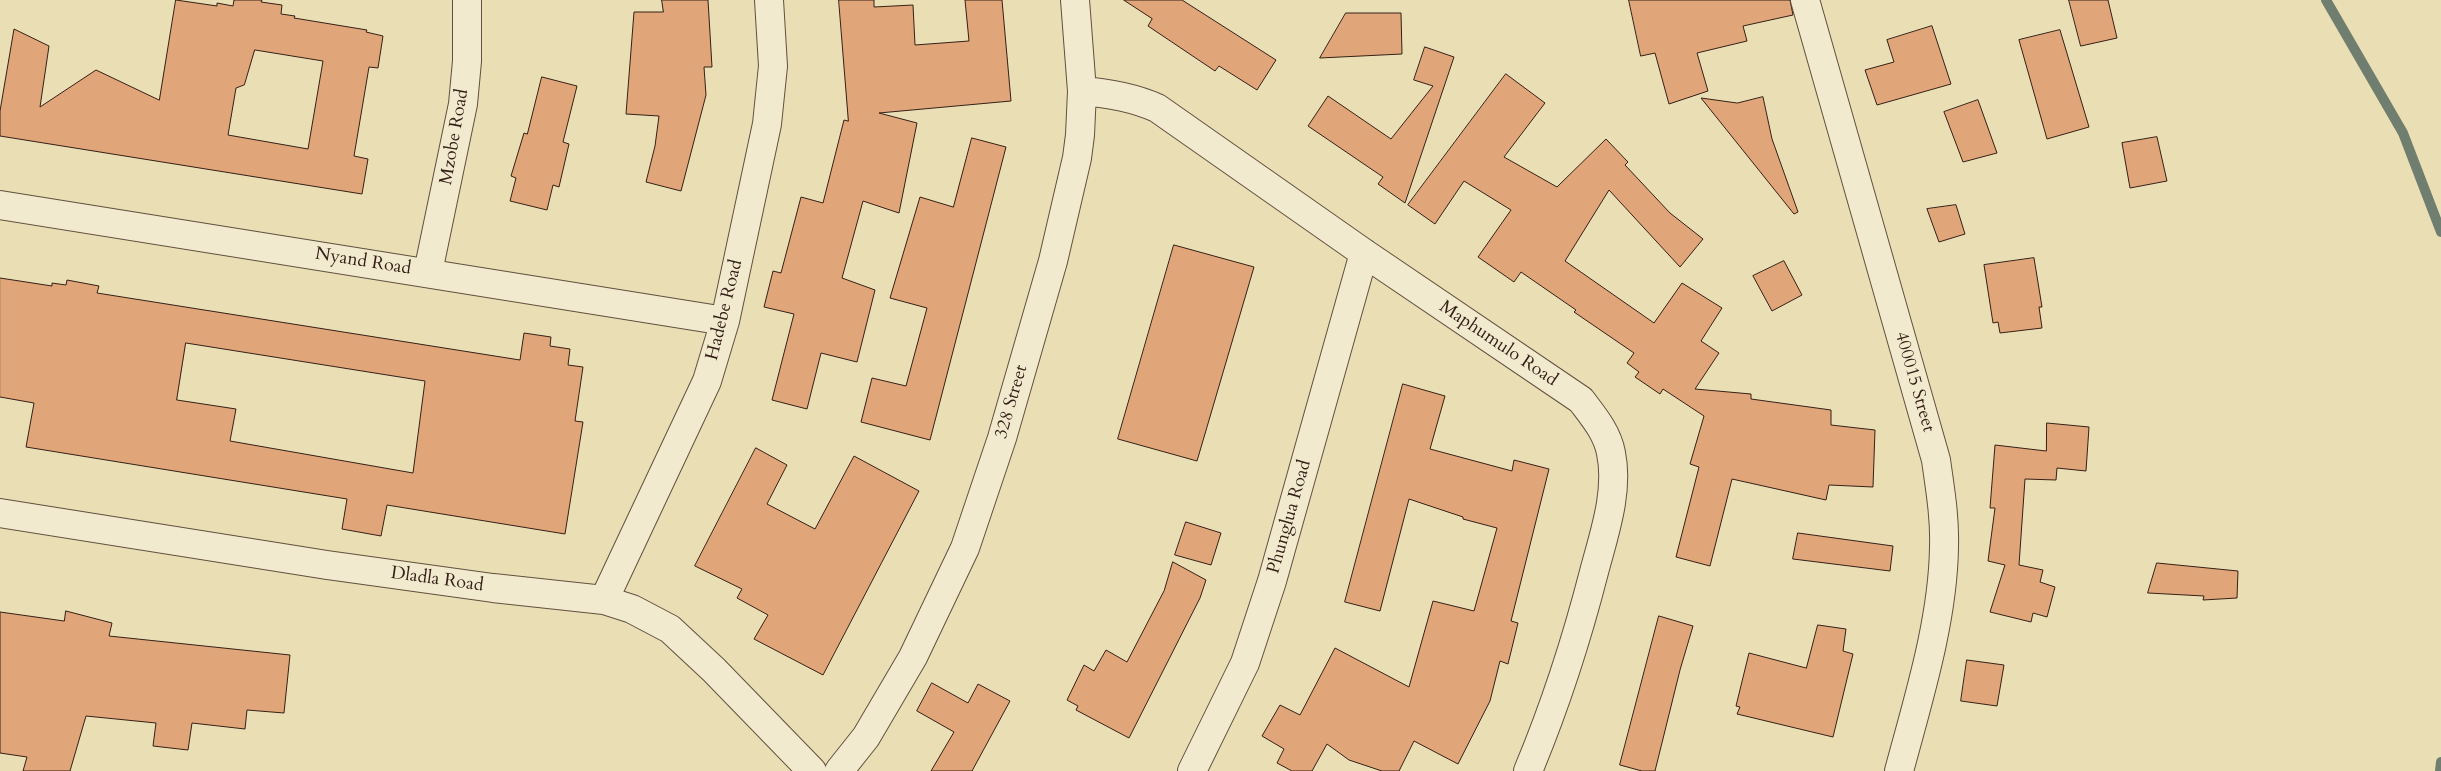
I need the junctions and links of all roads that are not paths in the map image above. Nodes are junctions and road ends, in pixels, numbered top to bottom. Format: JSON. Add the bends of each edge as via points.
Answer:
{"nodes":[{"id":1,"x":467,"y":0,"type":"edge"},
{"id":2,"x":769,"y":0,"type":"edge"},
{"id":3,"x":1074,"y":0,"type":"edge"},
{"id":4,"x":1805,"y":0,"type":"edge"},
{"id":5,"x":1082,"y":90,"type":"junction"},
{"id":6,"x":0,"y":205,"type":"edge"},
{"id":7,"x":1364,"y":253,"type":"junction"},
{"id":8,"x":428,"y":272,"type":"junction"},
{"id":9,"x":725,"y":321,"type":"junction"},
{"id":10,"x":0,"y":513,"type":"edge"},
{"id":11,"x":604,"y":600,"type":"junction"},
{"id":12,"x":812,"y":771,"type":"edge"},
{"id":13,"x":839,"y":771,"type":"edge"},
{"id":14,"x":1192,"y":771,"type":"edge"},
{"id":15,"x":1528,"y":771,"type":"edge"},
{"id":16,"x":1899,"y":771,"type":"edge"}],
"edges":[{"from":1,"to":8,"type":"street","name":"Mzobe Road","via":[[463,104]]},
{"from":2,"to":9,"type":"street","name":"Hadebe Road","via":[[773,66],[767,124]]},
{"from":3,"to":5,"type":"street","name":"328 Street"},
{"from":4,"to":16,"type":"street","name":"400015 Street","via":[[1936,460],[1944,512],[1944,548],[1936,622]]},
{"from":5,"to":7,"type":"street","name":"Maphumulo Road","via":[[1117,94],[1157,108]]},
{"from":5,"to":13,"type":"street","name":"328 Street","via":[[1077,158],[1053,261],[1002,438],[966,548],[913,657],[866,737]]},
{"from":6,"to":8,"type":"street","name":"Nyand Road"},
{"from":7,"to":14,"type":"street","name":"Phunglua Road","via":[[1272,581],[1245,663]]},
{"from":7,"to":15,"type":"street","name":"Maphumulo Road","via":[[1581,400],[1600,425],[1611,451],[1614,478],[1606,528],[1573,652]]},
{"from":8,"to":9,"type":"street","name":"Nyand Road"},
{"from":9,"to":11,"type":"street","name":"Hadebe Road","via":[[707,381]]},
{"from":10,"to":11,"type":"street","name":"Dladla Road","via":[[327,565]]},
{"from":11,"to":12,"type":"street","name":"Dladla Road","via":[[632,609],[670,629]]}]}
